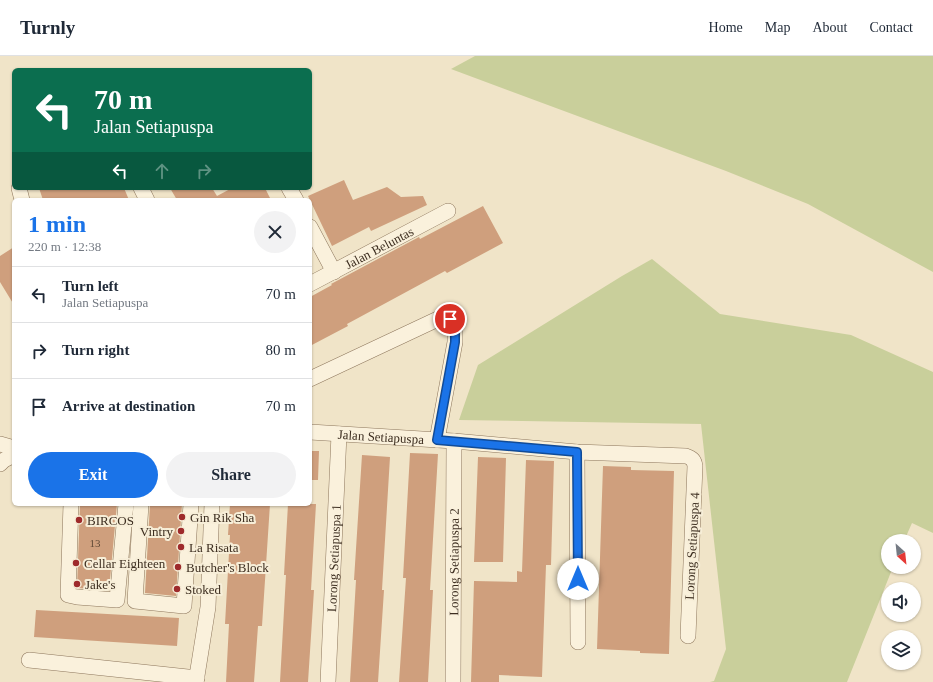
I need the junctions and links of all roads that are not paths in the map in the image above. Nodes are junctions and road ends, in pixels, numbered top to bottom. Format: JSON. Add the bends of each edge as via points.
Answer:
{"nodes":[{"id":1,"x":448,"y":211,"type":"dead end"},
{"id":2,"x":312,"y":231,"type":"edge"},
{"id":3,"x":334,"y":272,"type":"junction"},
{"id":4,"x":312,"y":283,"type":"edge"},
{"id":5,"x":312,"y":378,"type":"edge"},
{"id":6,"x":312,"y":432,"type":"edge"},
{"id":7,"x":339,"y":434,"type":"junction"},
{"id":8,"x":437,"y":440,"type":"junction"},
{"id":9,"x":454,"y":441,"type":"junction"},
{"id":10,"x":0,"y":444,"type":"edge"},
{"id":11,"x":12,"y":447,"type":"edge"},
{"id":12,"x":577,"y":452,"type":"junction"},
{"id":13,"x":12,"y":456,"type":"edge"},
{"id":14,"x":691,"y":457,"type":"joint"},
{"id":15,"x":0,"y":464,"type":"edge"},
{"id":16,"x":71,"y":506,"type":"edge"},
{"id":17,"x":126,"y":506,"type":"edge"},
{"id":18,"x":140,"y":506,"type":"edge"},
{"id":19,"x":191,"y":508,"type":"edge"},
{"id":20,"x":211,"y":509,"type":"edge"},
{"id":21,"x":184,"y":606,"type":"junction"},
{"id":22,"x":208,"y":607,"type":"junction"},
{"id":23,"x":688,"y":636,"type":"dead end"},
{"id":24,"x":578,"y":642,"type":"dead end"},
{"id":25,"x":29,"y":660,"type":"dead end"},
{"id":26,"x":196,"y":680,"type":"edge"},
{"id":27,"x":328,"y":682,"type":"edge"},
{"id":28,"x":453,"y":682,"type":"edge"}],
"edges":[{"from":1,"to":3,"type":"street","name":"Jalan Beluntas"},
{"from":2,"to":3,"type":"street"},
{"from":3,"to":4,"type":"street","name":"Jalan Beluntas"},
{"from":5,"to":8,"type":"street","via":[[442,317],[450,319],[455,329],[455,342]]},
{"from":6,"to":7,"type":"street","name":"Jalan Setiapuspa"},
{"from":7,"to":8,"type":"street","name":"Jalan Setiapuspa"},
{"from":7,"to":27,"type":"street","name":"Lorong Setiapuspa 1"},
{"from":8,"to":9,"type":"street","name":"Jalan Setiapuspa"},
{"from":9,"to":12,"type":"street","name":"Jalan Setiapuspa"},
{"from":9,"to":28,"type":"street","name":"Lorong Setiapuspa 2"},
{"from":10,"to":11,"type":"street"},
{"from":12,"to":14,"type":"street","name":"Jalan Setiapuspa"},
{"from":12,"to":24,"type":"street"},
{"from":13,"to":15,"type":"street"},
{"from":14,"to":23,"type":"street","name":"Lorong Setiapuspa 4","via":[[695,466]]},
{"from":16,"to":17,"type":"street","via":[[68,595],[117,600]]},
{"from":18,"to":21,"type":"street","via":[[135,601]]},
{"from":19,"to":20,"type":"street"},
{"from":19,"to":21,"type":"street"},
{"from":20,"to":22,"type":"street"},
{"from":21,"to":22,"type":"street"},
{"from":22,"to":26,"type":"street"},
{"from":25,"to":26,"type":"street"}]}
